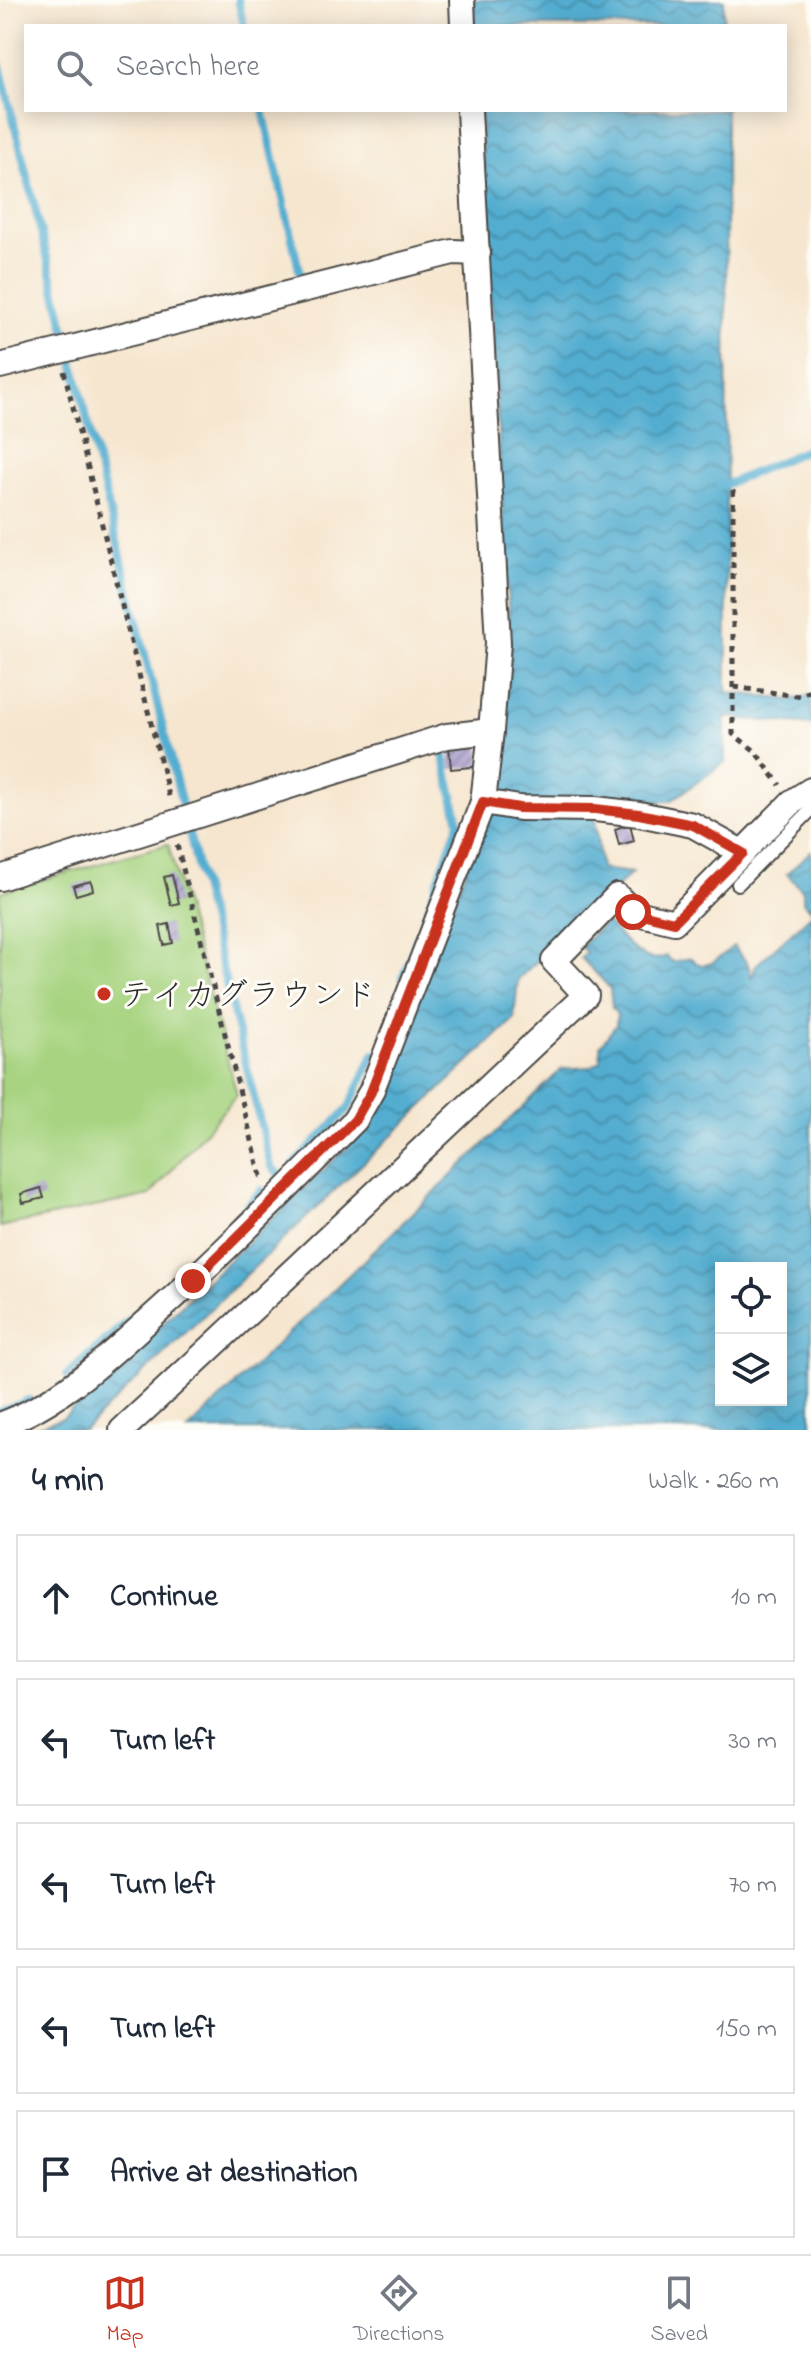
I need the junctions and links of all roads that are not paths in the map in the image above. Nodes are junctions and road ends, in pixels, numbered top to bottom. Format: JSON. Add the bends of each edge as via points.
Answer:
{"nodes":[{"id":1,"x":462,"y":0,"type":"edge"},
{"id":2,"x":463,"y":24,"type":"edge"},
{"id":3,"x":469,"y":112,"type":"edge"},
{"id":4,"x":478,"y":253,"type":"junction"},
{"id":5,"x":0,"y":366,"type":"edge"},
{"id":6,"x":491,"y":731,"type":"junction"},
{"id":7,"x":807,"y":797,"type":"edge"},
{"id":8,"x":483,"y":802,"type":"junction"},
{"id":9,"x":743,"y":853,"type":"junction"},
{"id":10,"x":0,"y":878,"type":"edge"},
{"id":11,"x":738,"y":884,"type":"dead end"},
{"id":12,"x":0,"y":1425,"type":"edge"},
{"id":13,"x":122,"y":1430,"type":"edge"}],
"edges":[{"from":1,"to":2,"type":"street"},
{"from":3,"to":4,"type":"street"},
{"from":4,"to":5,"type":"street","via":[[453,252]]},
{"from":4,"to":6,"type":"street","via":[[498,643]]},
{"from":6,"to":8,"type":"street"},
{"from":6,"to":10,"type":"street","via":[[447,736]]},
{"from":7,"to":9,"type":"street"},
{"from":7,"to":11,"type":"lane"},
{"from":8,"to":9,"type":"street","via":[[619,810],[693,825]]},
{"from":8,"to":12,"type":"street","via":[[371,1092],[355,1120],[108,1358],[48,1403]]},
{"from":9,"to":13,"type":"street","via":[[674,922],[633,912],[617,896],[554,961],[586,995]]}]}
